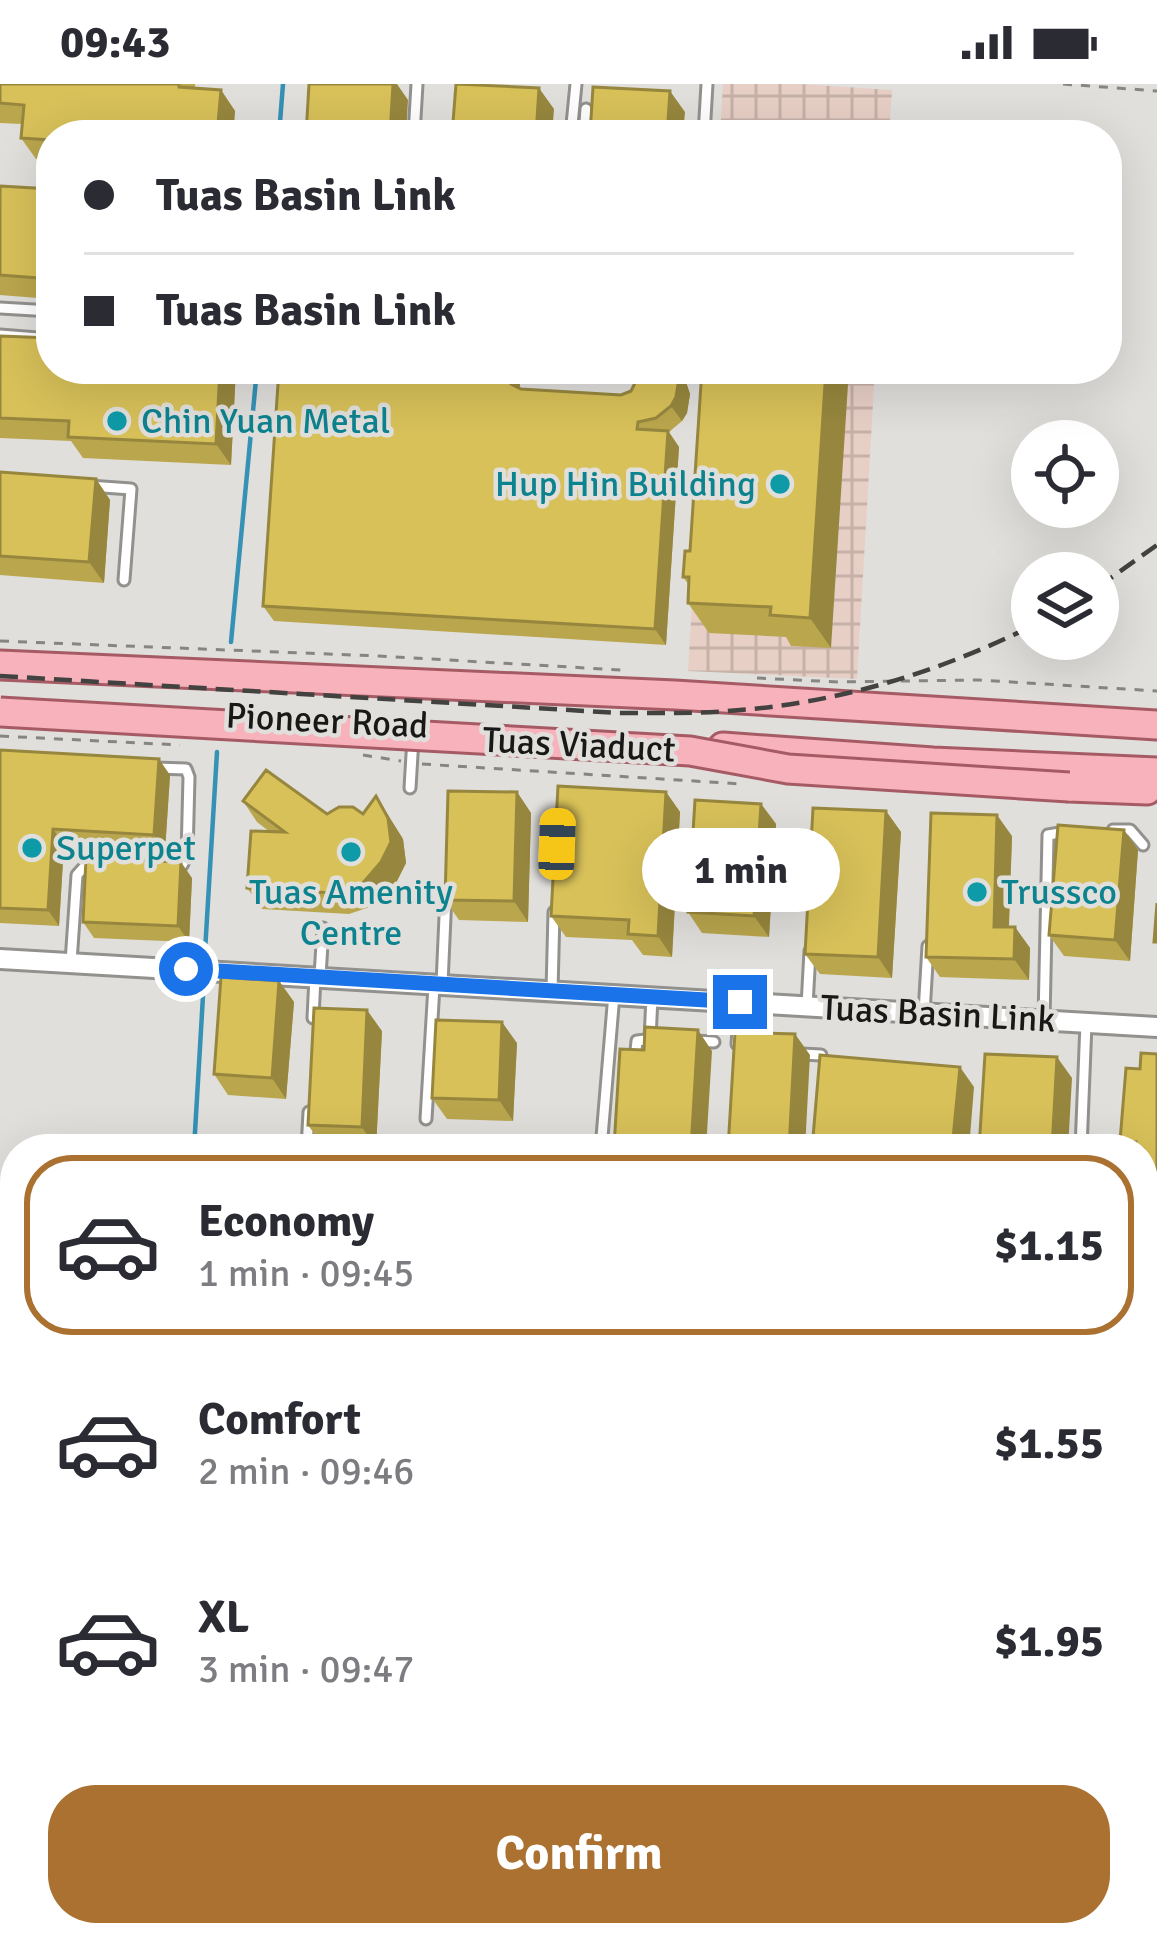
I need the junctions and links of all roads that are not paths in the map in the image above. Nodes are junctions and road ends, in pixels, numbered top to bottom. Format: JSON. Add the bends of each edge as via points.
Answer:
{"nodes":[{"id":1,"x":417,"y":84,"type":"edge"},
{"id":2,"x":576,"y":84,"type":"edge"},
{"id":3,"x":707,"y":84,"type":"edge"},
{"id":4,"x":586,"y":109,"type":"edge"},
{"id":5,"x":415,"y":120,"type":"edge"},
{"id":6,"x":573,"y":120,"type":"edge"},
{"id":7,"x":585,"y":120,"type":"edge"},
{"id":8,"x":705,"y":120,"type":"edge"},
{"id":9,"x":0,"y":308,"type":"edge"},
{"id":10,"x":36,"y":310,"type":"edge"},
{"id":11,"x":0,"y":335,"type":"edge"},
{"id":12,"x":36,"y":339,"type":"edge"},
{"id":13,"x":88,"y":486,"type":"edge"},
{"id":14,"x":124,"y":580,"type":"dead end"},
{"id":15,"x":0,"y":665,"type":"edge"},
{"id":16,"x":0,"y":702,"type":"edge"},
{"id":17,"x":939,"y":711,"type":"junction"},
{"id":18,"x":0,"y":712,"type":"edge"},
{"id":19,"x":1157,"y":725,"type":"edge"},
{"id":20,"x":413,"y":727,"type":"junction"},
{"id":21,"x":933,"y":762,"type":"junction"},
{"id":22,"x":136,"y":767,"type":"edge"},
{"id":23,"x":1157,"y":772,"type":"edge"},
{"id":24,"x":410,"y":788,"type":"dead end"},
{"id":25,"x":1157,"y":790,"type":"edge"},
{"id":26,"x":1098,"y":831,"type":"edge"},
{"id":27,"x":1076,"y":832,"type":"edge"},
{"id":28,"x":1143,"y":845,"type":"dead end"},
{"id":29,"x":107,"y":866,"type":"edge"},
{"id":30,"x":151,"y":868,"type":"edge"},
{"id":31,"x":447,"y":886,"type":"edge"},
{"id":32,"x":555,"y":890,"type":"edge"},
{"id":33,"x":323,"y":928,"type":"dead end"},
{"id":34,"x":928,"y":935,"type":"edge"},
{"id":35,"x":810,"y":946,"type":"edge"},
{"id":36,"x":0,"y":958,"type":"edge"},
{"id":37,"x":71,"y":962,"type":"junction"},
{"id":38,"x":318,"y":977,"type":"junction"},
{"id":39,"x":438,"y":984,"type":"junction"},
{"id":40,"x":552,"y":991,"type":"junction"},
{"id":41,"x":614,"y":994,"type":"junction"},
{"id":42,"x":652,"y":997,"type":"junction"},
{"id":43,"x":740,"y":1002,"type":"junction"},
{"id":44,"x":807,"y":1006,"type":"junction"},
{"id":45,"x":924,"y":1012,"type":"junction"},
{"id":46,"x":1044,"y":1020,"type":"junction"},
{"id":47,"x":1086,"y":1023,"type":"junction"},
{"id":48,"x":1157,"y":1027,"type":"edge"},
{"id":49,"x":312,"y":1037,"type":"edge"},
{"id":50,"x":650,"y":1039,"type":"junction"},
{"id":51,"x":671,"y":1040,"type":"edge"},
{"id":52,"x":693,"y":1041,"type":"edge"},
{"id":53,"x":714,"y":1042,"type":"dead end"},
{"id":54,"x":737,"y":1050,"type":"edge"},
{"id":55,"x":800,"y":1054,"type":"edge"},
{"id":56,"x":821,"y":1055,"type":"edge"},
{"id":57,"x":634,"y":1065,"type":"edge"},
{"id":58,"x":1061,"y":1069,"type":"edge"},
{"id":59,"x":1084,"y":1070,"type":"junction"},
{"id":60,"x":309,"y":1104,"type":"edge"},
{"id":61,"x":426,"y":1119,"type":"dead end"},
{"id":62,"x":308,"y":1134,"type":"edge"},
{"id":63,"x":602,"y":1134,"type":"edge"},
{"id":64,"x":1082,"y":1134,"type":"edge"}],
"edges":[{"from":1,"to":5,"type":"lane"},
{"from":2,"to":6,"type":"lane"},
{"from":3,"to":8,"type":"lane"},
{"from":4,"to":7,"type":"lane"},
{"from":9,"to":10,"type":"lane"},
{"from":11,"to":12,"type":"lane"},
{"from":13,"to":14,"type":"lane","via":[[131,489]]},
{"from":15,"to":17,"type":"main road","name":"Pioneer Road"},
{"from":16,"to":20,"type":"main road","name":"Pioneer Road"},
{"from":17,"to":19,"type":"main road","name":"Pioneer Road"},
{"from":17,"to":21,"type":"main road"},
{"from":18,"to":25,"type":"main road","name":"Tuas Viaduct","bridge":true,"via":[[690,751],[788,769]]},
{"from":20,"to":21,"type":"main road","name":"Pioneer Road"},
{"from":20,"to":24,"type":"lane"},
{"from":21,"to":23,"type":"main road","name":"Pioneer Road"},
{"from":22,"to":30,"type":"lane","via":[[182,769],[189,777],[185,862]]},
{"from":26,"to":28,"type":"lane","via":[[1130,830]]},
{"from":27,"to":46,"type":"lane","via":[[1048,835]]},
{"from":29,"to":37,"type":"lane","via":[[86,865],[76,875]]},
{"from":31,"to":39,"type":"lane"},
{"from":32,"to":40,"type":"lane"},
{"from":33,"to":38,"type":"lane"},
{"from":34,"to":45,"type":"lane"},
{"from":35,"to":44,"type":"lane"},
{"from":36,"to":37,"type":"street","name":"Tuas Basin Link"},
{"from":37,"to":38,"type":"street","name":"Tuas Basin Link"},
{"from":38,"to":39,"type":"street","name":"Tuas Basin Link"},
{"from":38,"to":49,"type":"lane"},
{"from":39,"to":40,"type":"street","name":"Tuas Basin Link"},
{"from":39,"to":61,"type":"lane"},
{"from":40,"to":41,"type":"street","name":"Tuas Basin Link"},
{"from":41,"to":42,"type":"street","name":"Tuas Basin Link"},
{"from":41,"to":63,"type":"lane"},
{"from":42,"to":43,"type":"street","name":"Tuas Basin Link"},
{"from":42,"to":50,"type":"lane"},
{"from":43,"to":44,"type":"street","name":"Tuas Basin Link"},
{"from":43,"to":54,"type":"lane"},
{"from":44,"to":45,"type":"street","name":"Tuas Basin Link"},
{"from":45,"to":46,"type":"street","name":"Tuas Basin Link"},
{"from":46,"to":47,"type":"street","name":"Tuas Basin Link"},
{"from":47,"to":48,"type":"street","name":"Tuas Basin Link"},
{"from":47,"to":59,"type":"lane"},
{"from":50,"to":51,"type":"lane"},
{"from":50,"to":57,"type":"lane","via":[[637,1041]]},
{"from":52,"to":53,"type":"lane"},
{"from":55,"to":56,"type":"lane"},
{"from":58,"to":59,"type":"lane"},
{"from":59,"to":64,"type":"lane"},
{"from":60,"to":62,"type":"lane"}]}
